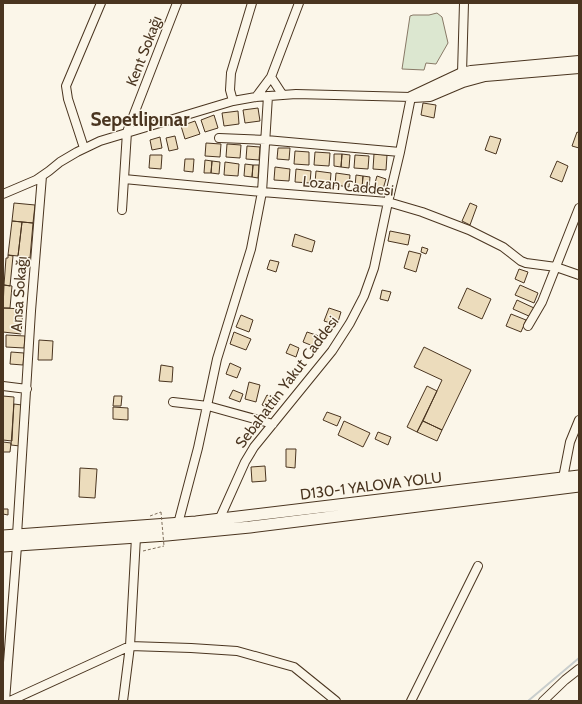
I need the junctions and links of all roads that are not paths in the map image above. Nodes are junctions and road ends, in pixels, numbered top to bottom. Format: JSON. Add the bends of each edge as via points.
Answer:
{"nodes":[{"id":1,"x":101,"y":3,"type":"edge"},
{"id":2,"x":177,"y":3,"type":"edge"},
{"id":3,"x":252,"y":3,"type":"edge"},
{"id":4,"x":299,"y":3,"type":"edge"},
{"id":5,"x":464,"y":3,"type":"edge"},
{"id":6,"x":579,"y":61,"type":"edge"},
{"id":7,"x":579,"y":68,"type":"edge"},
{"id":8,"x":462,"y":73,"type":"junction"},
{"id":9,"x":271,"y":77,"type":"junction"},
{"id":10,"x":282,"y":94,"type":"junction"},
{"id":11,"x":268,"y":96,"type":"junction"},
{"id":12,"x":256,"y":97,"type":"junction"},
{"id":13,"x":411,"y":97,"type":"junction"},
{"id":14,"x":233,"y":102,"type":"junction"},
{"id":15,"x":127,"y":132,"type":"junction"},
{"id":16,"x":219,"y":138,"type":"dead end"},
{"id":17,"x":266,"y":140,"type":"junction"},
{"id":18,"x":84,"y":148,"type":"junction"},
{"id":19,"x":400,"y":152,"type":"junction"},
{"id":20,"x":42,"y":176,"type":"junction"},
{"id":21,"x":124,"y":178,"type":"junction"},
{"id":22,"x":262,"y":192,"type":"junction"},
{"id":23,"x":3,"y":194,"type":"edge"},
{"id":24,"x":388,"y":202,"type":"junction"},
{"id":25,"x":579,"y":208,"type":"edge"},
{"id":26,"x":122,"y":210,"type":"dead end"},
{"id":27,"x":556,"y":267,"type":"junction"},
{"id":28,"x":579,"y":275,"type":"edge"},
{"id":29,"x":528,"y":326,"type":"dead end"},
{"id":30,"x":3,"y":386,"type":"edge"},
{"id":31,"x":27,"y":389,"type":"junction"},
{"id":32,"x":172,"y":402,"type":"dead end"},
{"id":33,"x":208,"y":406,"type":"junction"},
{"id":34,"x":579,"y":420,"type":"edge"},
{"id":35,"x":273,"y":424,"type":"junction"},
{"id":36,"x":579,"y":476,"type":"edge"},
{"id":37,"x":563,"y":478,"type":"junction"},
{"id":38,"x":579,"y":486,"type":"edge"},
{"id":39,"x":220,"y":518,"type":"junction"},
{"id":40,"x":179,"y":520,"type":"junction"},
{"id":41,"x":163,"y":533,"type":"junction"},
{"id":42,"x":3,"y":536,"type":"edge"},
{"id":43,"x":17,"y":537,"type":"junction"},
{"id":44,"x":136,"y":537,"type":"junction"},
{"id":45,"x":3,"y":546,"type":"edge"},
{"id":46,"x":478,"y":566,"type":"dead end"},
{"id":47,"x":130,"y":646,"type":"junction"},
{"id":48,"x":579,"y":669,"type":"edge"},
{"id":49,"x":5,"y":701,"type":"edge"},
{"id":50,"x":10,"y":701,"type":"edge"},
{"id":51,"x":123,"y":701,"type":"edge"},
{"id":52,"x":336,"y":701,"type":"edge"},
{"id":53,"x":411,"y":701,"type":"edge"},
{"id":54,"x":543,"y":701,"type":"edge"}],
"edges":[{"from":1,"to":18,"type":"street","via":[[66,86]]},
{"from":2,"to":15,"type":"street","name":"Kent Sokağı"},
{"from":3,"to":14,"type":"street","via":[[231,74],[230,90]]},
{"from":4,"to":9,"type":"street"},
{"from":5,"to":8,"type":"street"},
{"from":6,"to":8,"type":"main road"},
{"from":7,"to":13,"type":"main road","via":[[485,76],[424,98]]},
{"from":8,"to":13,"type":"main road"},
{"from":9,"to":10,"type":"street"},
{"from":9,"to":12,"type":"street"},
{"from":10,"to":11,"type":"street"},
{"from":10,"to":13,"type":"street"},
{"from":11,"to":12,"type":"street"},
{"from":11,"to":17,"type":"street"},
{"from":12,"to":14,"type":"street"},
{"from":13,"to":19,"type":"street","name":"Sebahattin Yakut Caddesi"},
{"from":14,"to":15,"type":"street"},
{"from":15,"to":18,"type":"street"},
{"from":15,"to":21,"type":"street","name":"Kent Sokağı"},
{"from":16,"to":17,"type":"street"},
{"from":17,"to":19,"type":"street"},
{"from":17,"to":22,"type":"street"},
{"from":18,"to":20,"type":"street"},
{"from":19,"to":24,"type":"street","name":"Sebahattin Yakut Caddesi"},
{"from":20,"to":23,"type":"street"},
{"from":20,"to":31,"type":"street","name":"Ansa Sokağı"},
{"from":21,"to":22,"type":"street","name":"Lozan Caddesi"},
{"from":21,"to":26,"type":"street","name":"Kent Sokağı"},
{"from":22,"to":24,"type":"street","name":"Lozan Caddesi"},
{"from":22,"to":33,"type":"street","via":[[252,249],[217,359]]},
{"from":24,"to":27,"type":"street","name":"Lozan Caddesi","via":[[469,230],[503,246],[526,263]]},
{"from":24,"to":35,"type":"street","name":"Sebahattin Yakut Caddesi","via":[[371,278],[360,304],[332,352]]},
{"from":25,"to":27,"type":"street"},
{"from":27,"to":28,"type":"street","name":"Lozan Caddesi"},
{"from":27,"to":29,"type":"street","via":[[542,302]]},
{"from":30,"to":31,"type":"street"},
{"from":31,"to":43,"type":"street","name":"Ansa Sokağı"},
{"from":32,"to":33,"type":"street"},
{"from":33,"to":35,"type":"street"},
{"from":33,"to":40,"type":"street"},
{"from":34,"to":37,"type":"street","via":[[570,442]]},
{"from":35,"to":39,"type":"street","name":"Sebahattin Yakut Caddesi","via":[[249,455]]},
{"from":36,"to":37,"type":"highway","name":"D130-1 YALOVA YOLU"},
{"from":37,"to":39,"type":"highway","name":"D130-1 YALOVA YOLU"},
{"from":38,"to":41,"type":"highway","via":[[332,518]]},
{"from":39,"to":40,"type":"street"},
{"from":39,"to":41,"type":"highway","name":"D130-1 YALOVA YOLU"},
{"from":40,"to":43,"type":"street"},
{"from":41,"to":43,"type":"highway","name":"D130-1 YALOVA YOLU"},
{"from":41,"to":44,"type":"highway"},
{"from":42,"to":43,"type":"highway","name":"D130-1 YALOVA YOLU"},
{"from":43,"to":44,"type":"highway"},
{"from":43,"to":45,"type":"highway"},
{"from":43,"to":49,"type":"street","name":"Ansa Sokağı"},
{"from":44,"to":47,"type":"street"},
{"from":46,"to":53,"type":"street"},
{"from":47,"to":50,"type":"street"},
{"from":47,"to":51,"type":"street"},
{"from":47,"to":52,"type":"street","via":[[237,651],[294,667]]},
{"from":48,"to":54,"type":"street"}]}
